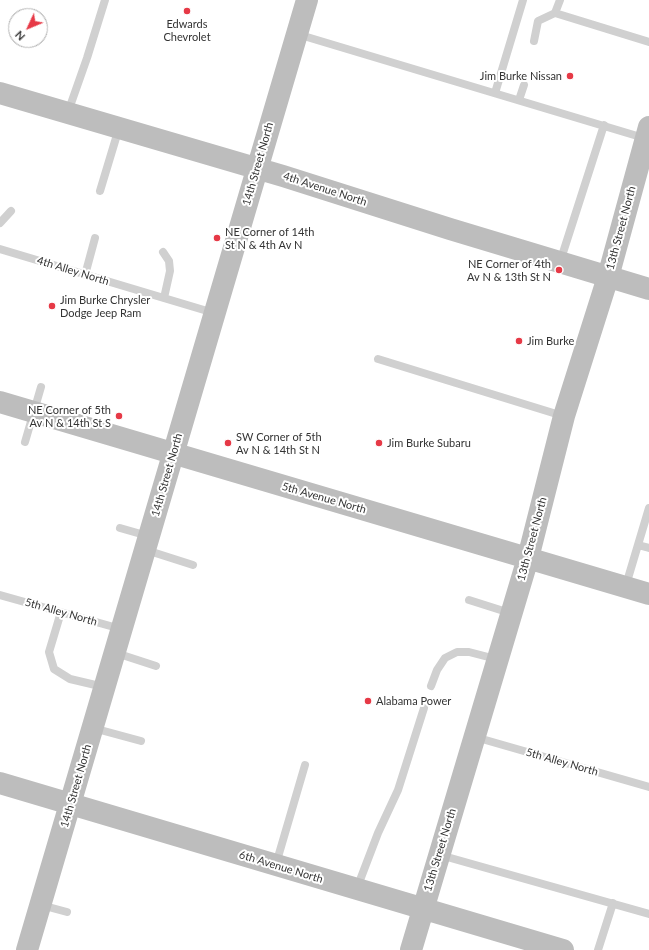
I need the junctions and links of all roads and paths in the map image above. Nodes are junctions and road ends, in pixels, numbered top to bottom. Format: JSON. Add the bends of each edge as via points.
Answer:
{"nodes":[{"id":1,"x":105,"y":0,"type":"edge"},
{"id":2,"x":307,"y":0,"type":"edge"},
{"id":3,"x":523,"y":0,"type":"edge"},
{"id":4,"x":560,"y":0,"type":"edge"},
{"id":5,"x":555,"y":13,"type":"junction"},
{"id":6,"x":297,"y":34,"type":"junction"},
{"id":7,"x":534,"y":41,"type":"dead end"},
{"id":8,"x":649,"y":42,"type":"edge"},
{"id":9,"x":524,"y":85,"type":"dead end"},
{"id":10,"x":0,"y":93,"type":"edge"},
{"id":11,"x":495,"y":93,"type":"junction"},
{"id":12,"x":519,"y":100,"type":"junction"},
{"id":13,"x":68,"y":113,"type":"junction"},
{"id":14,"x":604,"y":125,"type":"junction"},
{"id":15,"x":119,"y":128,"type":"junction"},
{"id":16,"x":647,"y":134,"type":"edge"},
{"id":17,"x":256,"y":168,"type":"junction"},
{"id":18,"x":100,"y":191,"type":"dead end"},
{"id":19,"x":11,"y":212,"type":"dead end"},
{"id":20,"x":0,"y":223,"type":"edge"},
{"id":21,"x":95,"y":238,"type":"dead end"},
{"id":22,"x":0,"y":249,"type":"edge"},
{"id":23,"x":163,"y":252,"type":"dead end"},
{"id":24,"x":560,"y":263,"type":"junction"},
{"id":25,"x":85,"y":275,"type":"junction"},
{"id":26,"x":608,"y":277,"type":"junction"},
{"id":27,"x":649,"y":289,"type":"edge"},
{"id":28,"x":164,"y":298,"type":"junction"},
{"id":29,"x":215,"y":314,"type":"junction"},
{"id":30,"x":378,"y":360,"type":"dead end"},
{"id":31,"x":42,"y":387,"type":"dead end"},
{"id":32,"x":0,"y":402,"type":"edge"},
{"id":33,"x":33,"y":412,"type":"junction"},
{"id":34,"x":564,"y":416,"type":"junction"},
{"id":35,"x":25,"y":442,"type":"dead end"},
{"id":36,"x":173,"y":453,"type":"junction"},
{"id":37,"x":649,"y":508,"type":"edge"},
{"id":38,"x":120,"y":528,"type":"dead end"},
{"id":39,"x":147,"y":543,"type":"junction"},
{"id":40,"x":638,"y":545,"type":"junction"},
{"id":41,"x":649,"y":548,"type":"edge"},
{"id":42,"x":528,"y":558,"type":"junction"},
{"id":43,"x":193,"y":565,"type":"dead end"},
{"id":44,"x":626,"y":587,"type":"junction"},
{"id":45,"x":649,"y":594,"type":"edge"},
{"id":46,"x":0,"y":595,"type":"edge"},
{"id":47,"x":469,"y":600,"type":"dead end"},
{"id":48,"x":61,"y":612,"type":"junction"},
{"id":49,"x":511,"y":613,"type":"junction"},
{"id":50,"x":122,"y":629,"type":"junction"},
{"id":51,"x":115,"y":653,"type":"junction"},
{"id":52,"x":497,"y":660,"type":"junction"},
{"id":53,"x":156,"y":666,"type":"dead end"},
{"id":54,"x":431,"y":686,"type":"dead end"},
{"id":55,"x":105,"y":687,"type":"junction"},
{"id":56,"x":424,"y":708,"type":"dead end"},
{"id":57,"x":93,"y":728,"type":"junction"},
{"id":58,"x":474,"y":737,"type":"junction"},
{"id":59,"x":141,"y":741,"type":"dead end"},
{"id":60,"x":305,"y":765,"type":"dead end"},
{"id":61,"x":0,"y":783,"type":"edge"},
{"id":62,"x":649,"y":788,"type":"edge"},
{"id":63,"x":70,"y":804,"type":"junction"},
{"id":64,"x":438,"y":855,"type":"junction"},
{"id":65,"x":275,"y":865,"type":"junction"},
{"id":66,"x":356,"y":889,"type":"junction"},
{"id":67,"x":613,"y":903,"type":"junction"},
{"id":68,"x":41,"y":904,"type":"junction"},
{"id":69,"x":422,"y":909,"type":"junction"},
{"id":70,"x":67,"y":912,"type":"dead end"},
{"id":71,"x":649,"y":914,"type":"edge"},
{"id":72,"x":27,"y":950,"type":"edge"},
{"id":73,"x":411,"y":950,"type":"edge"},
{"id":74,"x":563,"y":950,"type":"edge"},
{"id":75,"x":598,"y":950,"type":"edge"}],
"edges":[{"from":1,"to":13,"type":"lane"},
{"from":2,"to":6,"type":"street","name":"14th Street North"},
{"from":3,"to":11,"type":"lane"},
{"from":4,"to":5,"type":"lane"},
{"from":5,"to":7,"type":"lane","via":[[538,21]]},
{"from":5,"to":8,"type":"lane"},
{"from":6,"to":11,"type":"lane"},
{"from":6,"to":17,"type":"street","name":"14th Street North"},
{"from":9,"to":12,"type":"lane"},
{"from":10,"to":13,"type":"street","name":"4th Avenue North"},
{"from":11,"to":12,"type":"lane"},
{"from":12,"to":14,"type":"lane"},
{"from":13,"to":15,"type":"street","name":"4th Avenue North"},
{"from":14,"to":16,"type":"lane"},
{"from":14,"to":24,"type":"lane"},
{"from":15,"to":17,"type":"street","name":"4th Avenue North"},
{"from":15,"to":18,"type":"lane"},
{"from":16,"to":26,"type":"street","name":"13th Street North"},
{"from":17,"to":24,"type":"street","name":"4th Avenue North"},
{"from":17,"to":29,"type":"street","name":"14th Street North"},
{"from":19,"to":20,"type":"lane"},
{"from":21,"to":25,"type":"lane"},
{"from":22,"to":25,"type":"lane","name":"4th Alley North"},
{"from":23,"to":28,"type":"lane","via":[[169,261],[170,271]]},
{"from":24,"to":26,"type":"street","name":"4th Avenue North"},
{"from":25,"to":28,"type":"lane","name":"4th Alley North"},
{"from":26,"to":27,"type":"street","name":"4th Avenue North"},
{"from":26,"to":34,"type":"street","name":"13th Street North"},
{"from":28,"to":29,"type":"lane","name":"4th Alley North"},
{"from":29,"to":36,"type":"street","name":"14th Street North"},
{"from":30,"to":34,"type":"lane"},
{"from":31,"to":33,"type":"lane"},
{"from":32,"to":33,"type":"street","name":"5th Avenue North"},
{"from":33,"to":35,"type":"lane"},
{"from":33,"to":36,"type":"street","name":"5th Avenue North"},
{"from":34,"to":42,"type":"street","name":"13th Street North"},
{"from":36,"to":39,"type":"street","name":"14th Street North"},
{"from":36,"to":42,"type":"street","name":"5th Avenue North"},
{"from":37,"to":40,"type":"lane"},
{"from":38,"to":39,"type":"lane"},
{"from":39,"to":43,"type":"lane"},
{"from":39,"to":50,"type":"street","name":"14th Street North"},
{"from":40,"to":41,"type":"lane"},
{"from":40,"to":44,"type":"lane"},
{"from":42,"to":44,"type":"street","name":"5th Avenue North"},
{"from":42,"to":49,"type":"street","name":"13th Street North"},
{"from":44,"to":45,"type":"street","name":"5th Avenue North"},
{"from":46,"to":48,"type":"lane","name":"5th Alley North"},
{"from":47,"to":49,"type":"lane"},
{"from":48,"to":50,"type":"lane","name":"5th Alley North"},
{"from":48,"to":55,"type":"lane","via":[[49,652],[54,669],[70,679]]},
{"from":49,"to":52,"type":"street","name":"13th Street North"},
{"from":50,"to":51,"type":"street","name":"14th Street North"},
{"from":51,"to":53,"type":"lane"},
{"from":51,"to":55,"type":"street","name":"14th Street North"},
{"from":52,"to":54,"type":"lane","via":[[469,652],[457,652],[445,658]]},
{"from":52,"to":58,"type":"street","name":"13th Street North"},
{"from":55,"to":57,"type":"street","name":"14th Street North"},
{"from":56,"to":66,"type":"lane","via":[[398,790]]},
{"from":57,"to":59,"type":"lane"},
{"from":57,"to":63,"type":"street","name":"14th Street North"},
{"from":58,"to":62,"type":"lane","name":"5th Alley North"},
{"from":58,"to":64,"type":"street","name":"13th Street North"},
{"from":60,"to":65,"type":"lane"},
{"from":61,"to":63,"type":"street","name":"6th Avenue North"},
{"from":63,"to":65,"type":"street","name":"6th Avenue North"},
{"from":63,"to":68,"type":"street","name":"14th Street North"},
{"from":64,"to":67,"type":"lane"},
{"from":64,"to":69,"type":"street","name":"13th Street North"},
{"from":65,"to":66,"type":"street","name":"6th Avenue North"},
{"from":66,"to":69,"type":"street","name":"6th Avenue North"},
{"from":67,"to":71,"type":"lane"},
{"from":67,"to":75,"type":"lane"},
{"from":68,"to":70,"type":"lane"},
{"from":68,"to":72,"type":"street","name":"14th Street North"},
{"from":69,"to":73,"type":"street","name":"13th Street North"},
{"from":69,"to":74,"type":"street","name":"6th Avenue North"}]}
